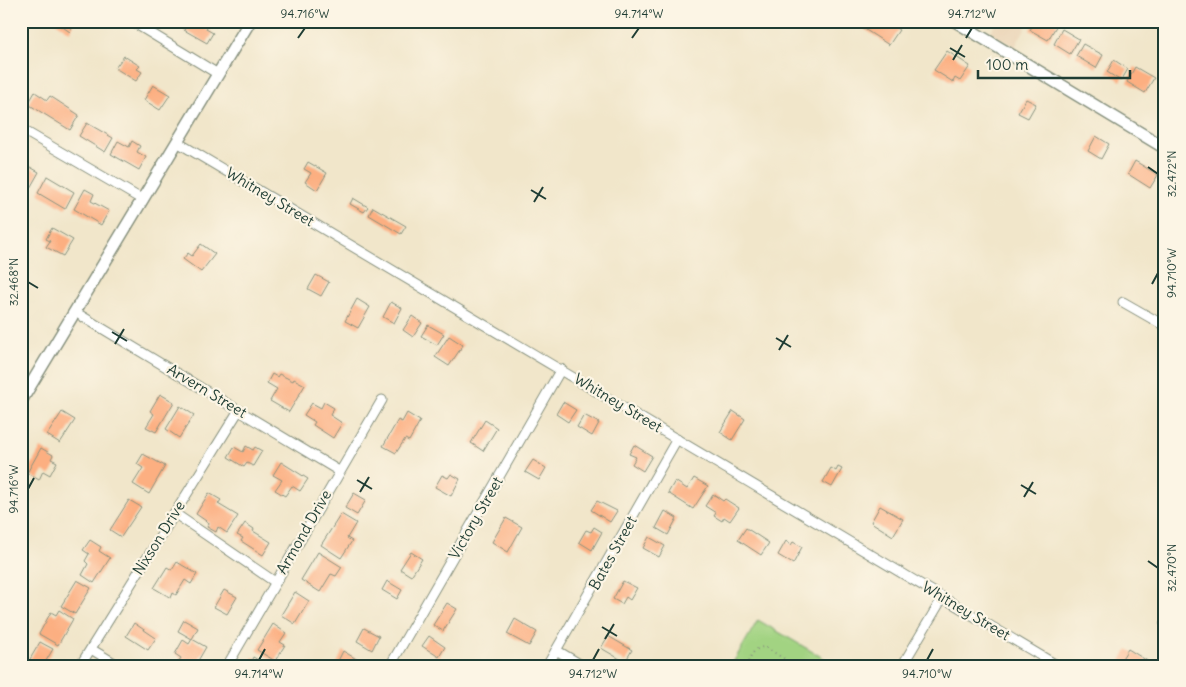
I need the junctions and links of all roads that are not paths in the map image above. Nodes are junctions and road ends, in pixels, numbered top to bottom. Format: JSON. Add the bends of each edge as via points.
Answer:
{"nodes":[{"id":1,"x":131,"y":21,"type":"edge"},
{"id":2,"x":250,"y":21,"type":"edge"},
{"id":3,"x":955,"y":21,"type":"edge"},
{"id":4,"x":218,"y":74,"type":"junction"},
{"id":5,"x":21,"y":129,"type":"edge"},
{"id":6,"x":177,"y":142,"type":"junction"},
{"id":7,"x":1165,"y":148,"type":"edge"},
{"id":8,"x":143,"y":200,"type":"junction"},
{"id":9,"x":1123,"y":302,"type":"dead end"},
{"id":10,"x":75,"y":312,"type":"junction"},
{"id":11,"x":1165,"y":326,"type":"edge"},
{"id":12,"x":560,"y":369,"type":"junction"},
{"id":13,"x":382,"y":400,"type":"dead end"},
{"id":14,"x":21,"y":401,"type":"edge"},
{"id":15,"x":238,"y":410,"type":"junction"},
{"id":16,"x":677,"y":439,"type":"junction"},
{"id":17,"x":339,"y":471,"type":"junction"},
{"id":18,"x":174,"y":513,"type":"junction"},
{"id":19,"x":275,"y":582,"type":"junction"},
{"id":20,"x":943,"y":597,"type":"junction"},
{"id":21,"x":91,"y":649,"type":"junction"},
{"id":22,"x":556,"y":650,"type":"junction"},
{"id":23,"x":80,"y":666,"type":"edge"},
{"id":24,"x":119,"y":666,"type":"edge"},
{"id":25,"x":226,"y":666,"type":"edge"},
{"id":26,"x":390,"y":666,"type":"edge"},
{"id":27,"x":548,"y":666,"type":"edge"},
{"id":28,"x":583,"y":666,"type":"edge"},
{"id":29,"x":902,"y":666,"type":"edge"},
{"id":30,"x":1058,"y":666,"type":"edge"}],
"edges":[{"from":1,"to":4,"type":"street"},
{"from":2,"to":4,"type":"street"},
{"from":3,"to":7,"type":"street"},
{"from":4,"to":6,"type":"street"},
{"from":5,"to":8,"type":"street"},
{"from":6,"to":8,"type":"street"},
{"from":6,"to":12,"type":"street","name":"Whitney Street"},
{"from":8,"to":10,"type":"street"},
{"from":9,"to":11,"type":"street"},
{"from":10,"to":14,"type":"street"},
{"from":10,"to":15,"type":"street","name":"Arvern Street"},
{"from":12,"to":16,"type":"street","name":"Whitney Street"},
{"from":12,"to":26,"type":"street","name":"Victory Street"},
{"from":13,"to":17,"type":"street","name":"Armond Drive"},
{"from":15,"to":17,"type":"street","name":"Arvern Street"},
{"from":15,"to":18,"type":"street","name":"Nixson Drive"},
{"from":16,"to":20,"type":"street","name":"Whitney Street"},
{"from":16,"to":22,"type":"street","name":"Bates Street"},
{"from":17,"to":19,"type":"street","name":"Armond Drive"},
{"from":18,"to":19,"type":"street"},
{"from":18,"to":21,"type":"street","name":"Nixson Drive"},
{"from":19,"to":25,"type":"street","name":"Armond Drive"},
{"from":20,"to":29,"type":"street"},
{"from":20,"to":30,"type":"street","name":"Whitney Street"},
{"from":21,"to":23,"type":"street","name":"Nixson Drive"},
{"from":21,"to":24,"type":"street"},
{"from":22,"to":27,"type":"street","name":"Bates Street"},
{"from":22,"to":28,"type":"street"}]}
